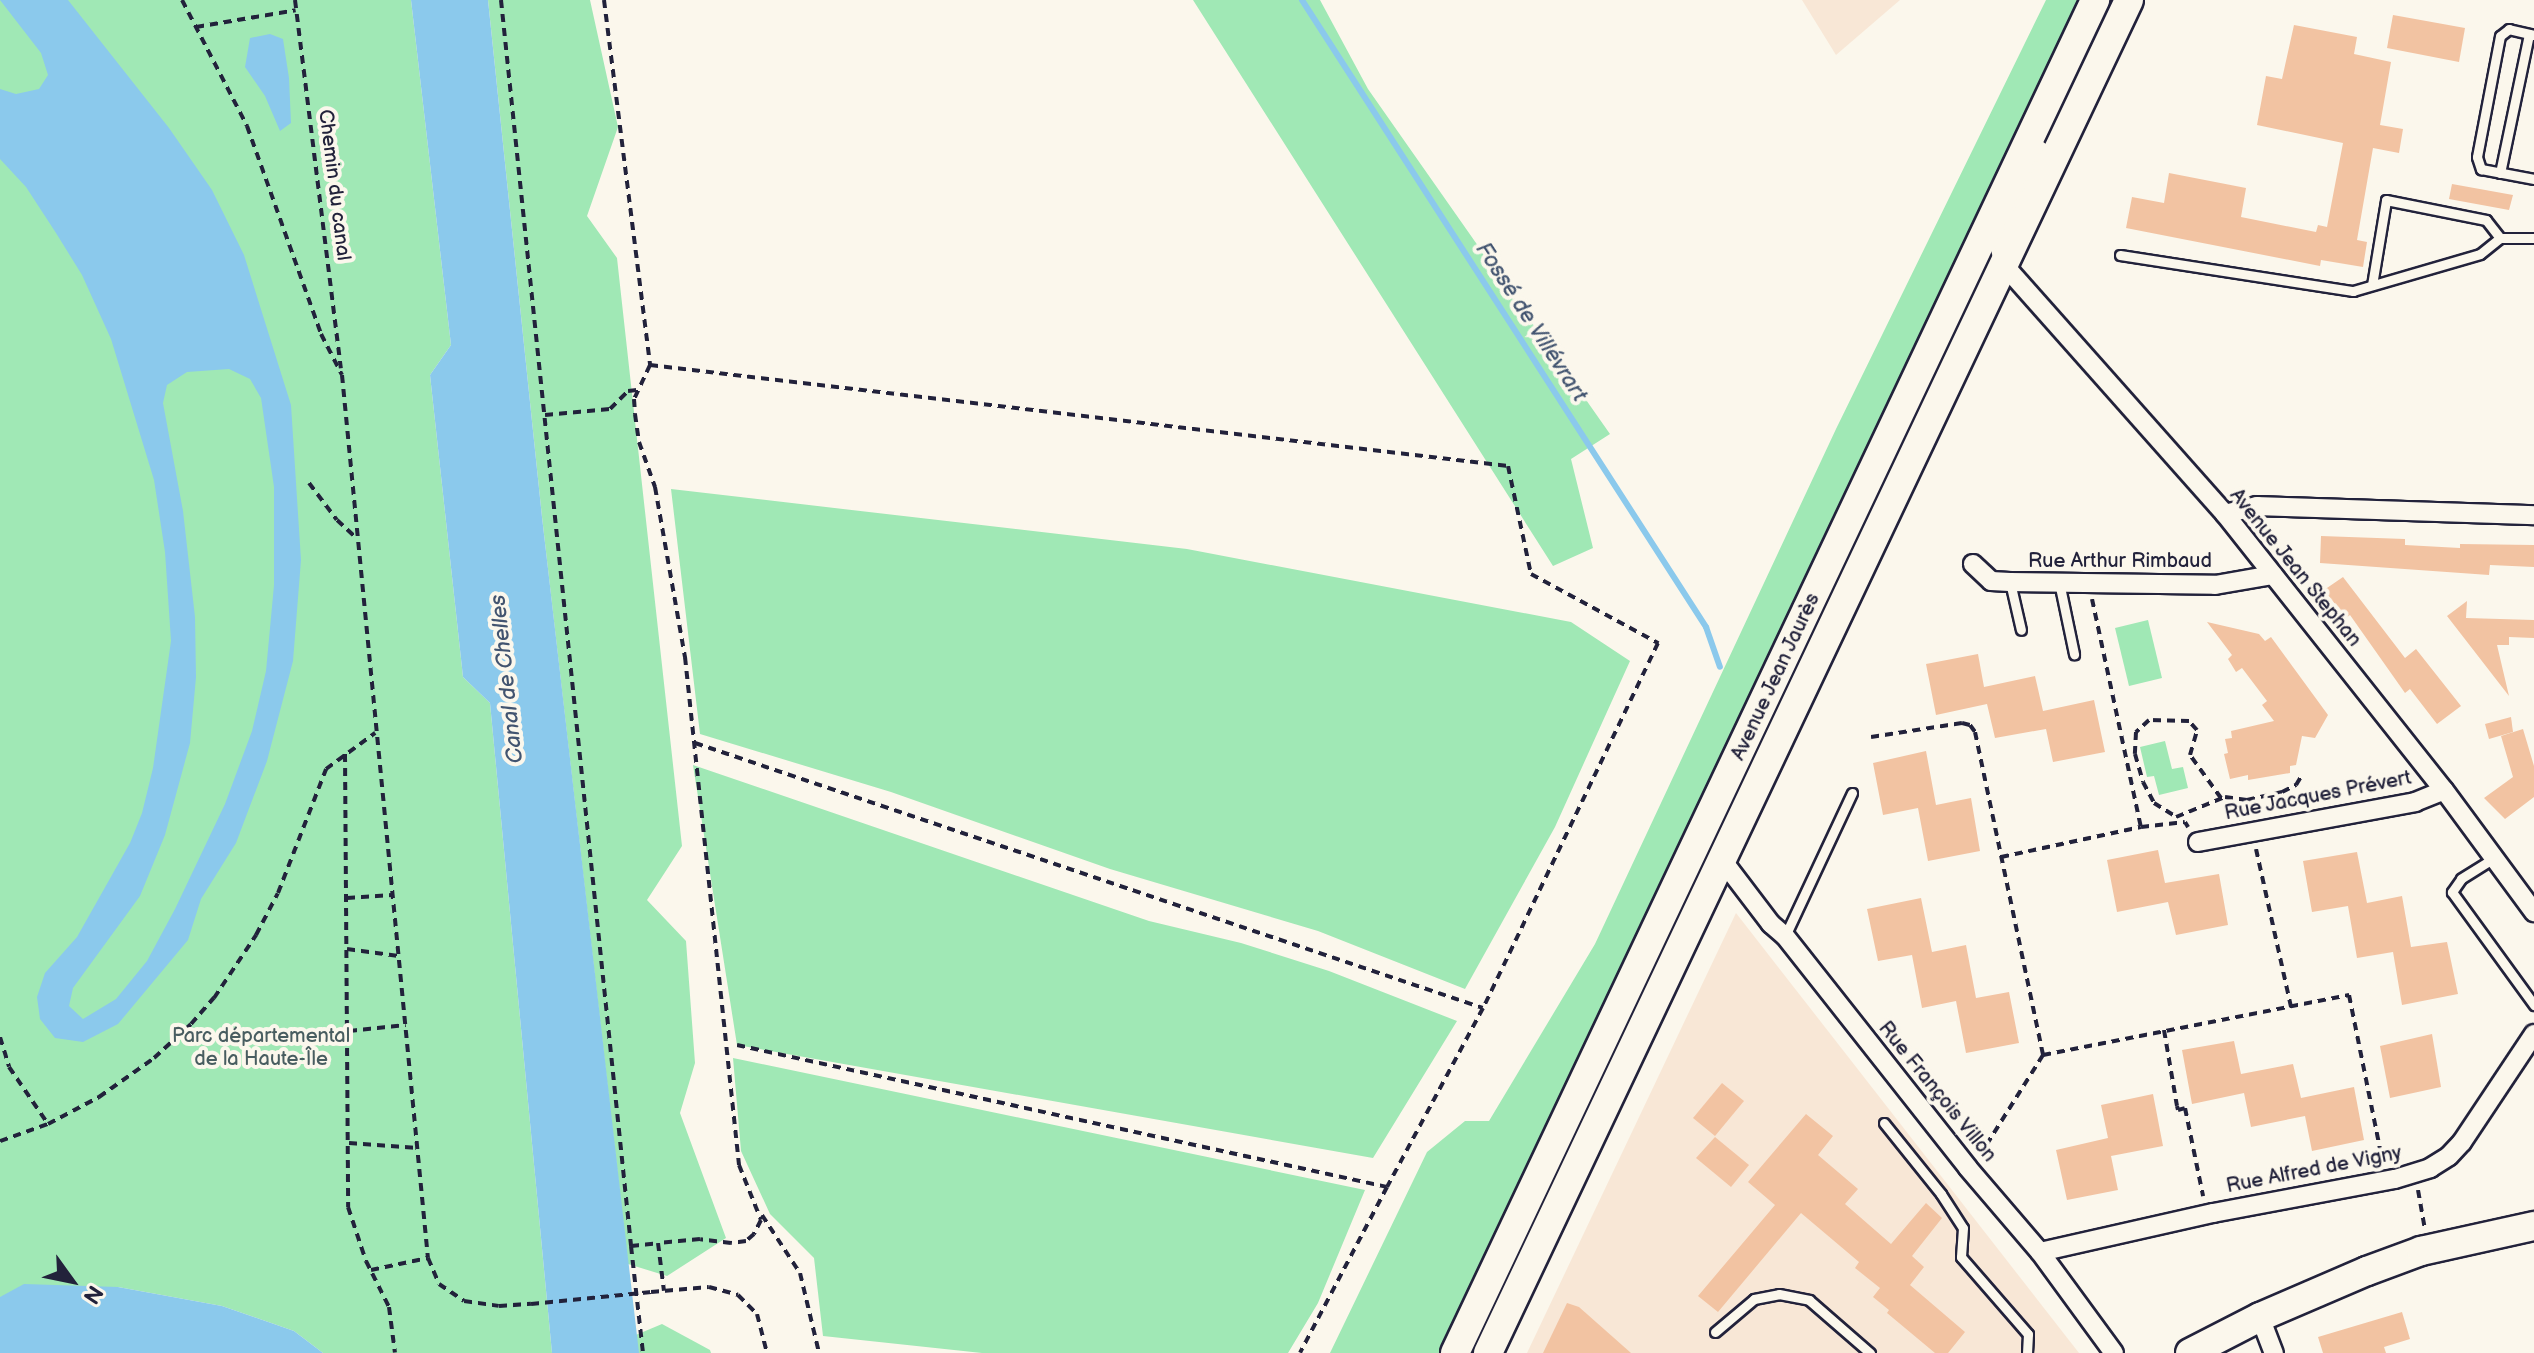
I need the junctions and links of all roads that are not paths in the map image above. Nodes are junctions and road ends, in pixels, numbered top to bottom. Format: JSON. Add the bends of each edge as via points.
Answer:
{"nodes":[{"id":1,"x":2129,"y":0,"type":"edge"},
{"id":2,"x":2090,"y":12,"type":"edge"},
{"id":3,"x":2532,"y":34,"type":"edge"},
{"id":4,"x":2500,"y":173,"type":"junction"},
{"id":5,"x":2534,"y":179,"type":"edge"},
{"id":6,"x":2500,"y":238,"type":"junction"},
{"id":7,"x":2534,"y":238,"type":"edge"},
{"id":8,"x":2120,"y":255,"type":"dead end"},
{"id":9,"x":2004,"y":265,"type":"junction"},
{"id":10,"x":2372,"y":285,"type":"junction"},
{"id":11,"x":2225,"y":514,"type":"junction"},
{"id":12,"x":2534,"y":515,"type":"edge"},
{"id":13,"x":1973,"y":564,"type":"dead end"},
{"id":14,"x":2273,"y":575,"type":"junction"},
{"id":15,"x":2010,"y":582,"type":"junction"},
{"id":16,"x":2059,"y":582,"type":"junction"},
{"id":17,"x":2021,"y":630,"type":"dead end"},
{"id":18,"x":2074,"y":654,"type":"dead end"},
{"id":19,"x":2444,"y":790,"type":"junction"},
{"id":20,"x":1852,"y":793,"type":"dead end"},
{"id":21,"x":2198,"y":842,"type":"road end"},
{"id":22,"x":2494,"y":858,"type":"junction"},
{"id":23,"x":1723,"y":861,"type":"junction"},
{"id":24,"x":2534,"y":912,"type":"edge"},
{"id":25,"x":1785,"y":936,"type":"junction"},
{"id":26,"x":2534,"y":1005,"type":"edge"},
{"id":27,"x":2534,"y":1034,"type":"edge"},
{"id":28,"x":1884,"y":1123,"type":"dead end"},
{"id":29,"x":2534,"y":1226,"type":"edge"},
{"id":30,"x":2040,"y":1252,"type":"junction"},
{"id":31,"x":2260,"y":1317,"type":"junction"},
{"id":32,"x":1715,"y":1332,"type":"dead end"},
{"id":33,"x":1455,"y":1353,"type":"edge"},
{"id":34,"x":1488,"y":1353,"type":"edge"},
{"id":35,"x":1870,"y":1353,"type":"edge"},
{"id":36,"x":2027,"y":1353,"type":"edge"},
{"id":37,"x":2114,"y":1353,"type":"edge"},
{"id":38,"x":2190,"y":1353,"type":"edge"},
{"id":39,"x":2274,"y":1353,"type":"edge"}],
"edges":[{"from":1,"to":9,"type":"main road","name":"Avenue Jean Jaurès"},
{"from":2,"to":9,"type":"street","via":[[2061,101],[1998,240]]},
{"from":2,"to":33,"type":"main road","name":"Avenue Jean Jaurès"},
{"from":3,"to":4,"type":"lane"},
{"from":3,"to":4,"type":"lane","via":[[2509,29],[2500,36],[2477,157],[2481,169]]},
{"from":4,"to":5,"type":"lane"},
{"from":6,"to":7,"type":"lane"},
{"from":6,"to":10,"type":"lane","via":[[2480,254]]},
{"from":6,"to":10,"type":"lane","via":[[2486,220],[2386,200]]},
{"from":8,"to":10,"type":"lane","via":[[2353,291]]},
{"from":9,"to":11,"type":"street","name":"Avenue Jean Stephan"},
{"from":9,"to":23,"type":"main road","name":"Avenue Jean Jaurès"},
{"from":11,"to":12,"type":"street","via":[[2257,506]]},
{"from":11,"to":14,"type":"street","name":"Avenue Jean Stephan"},
{"from":13,"to":15,"type":"street","name":"Rue Arthur Rimbaud","via":[[1991,581]]},
{"from":14,"to":16,"type":"street","name":"Rue Arthur Rimbaud","via":[[2215,585]]},
{"from":14,"to":19,"type":"street","name":"Avenue Jean Stephan"},
{"from":15,"to":16,"type":"street","name":"Rue Arthur Rimbaud"},
{"from":15,"to":17,"type":"lane"},
{"from":16,"to":18,"type":"lane"},
{"from":19,"to":21,"type":"street","name":"Rue Jacques Prévert","via":[[2415,802]]},
{"from":19,"to":22,"type":"street","name":"Avenue Jean Stephan"},
{"from":20,"to":25,"type":"lane"},
{"from":22,"to":24,"type":"street","name":"Avenue Jean Stephan"},
{"from":22,"to":26,"type":"lane","via":[[2461,879],[2452,892]]},
{"from":23,"to":25,"type":"street","name":"Rue François Villon"},
{"from":23,"to":34,"type":"main road","name":"Avenue Jean Jaurès"},
{"from":25,"to":30,"type":"street","name":"Rue François Villon"},
{"from":27,"to":30,"type":"street","name":"Rue Alfred de Vigny","via":[[2462,1142],[2449,1156],[2415,1172]]},
{"from":28,"to":36,"type":"lane","via":[[1963,1228],[1961,1257],[2028,1334]]},
{"from":29,"to":31,"type":"main road","via":[[2428,1250]]},
{"from":30,"to":37,"type":"street","name":"Rue François Villon"},
{"from":31,"to":38,"type":"main road"},
{"from":31,"to":39,"type":"street"},
{"from":32,"to":35,"type":"lane","via":[[1754,1299],[1779,1294],[1809,1300]]}]}
